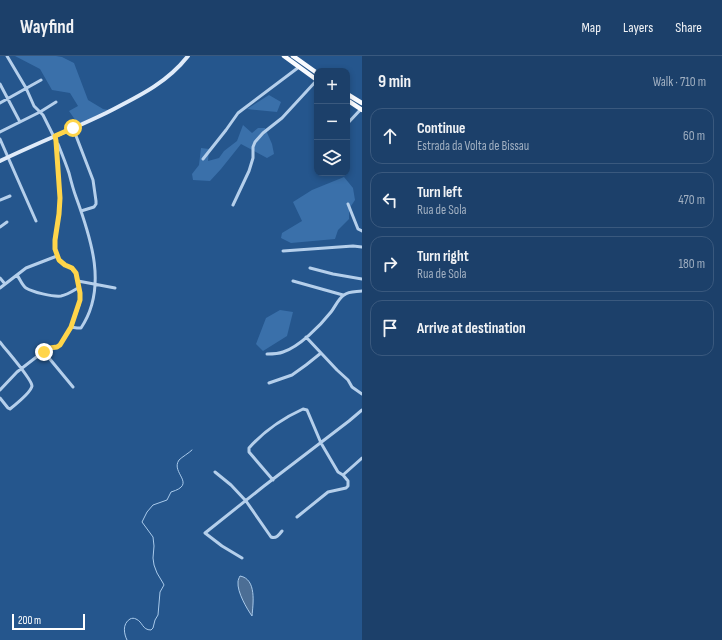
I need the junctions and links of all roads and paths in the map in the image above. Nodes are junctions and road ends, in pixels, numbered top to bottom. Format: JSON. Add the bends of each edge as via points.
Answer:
{"nodes":[{"id":1,"x":7,"y":56,"type":"edge"},
{"id":2,"x":188,"y":56,"type":"edge"},
{"id":3,"x":284,"y":56,"type":"edge"},
{"id":4,"x":293,"y":56,"type":"edge"},
{"id":5,"x":299,"y":67,"type":"junction"},
{"id":6,"x":314,"y":71,"type":"edge"},
{"id":7,"x":314,"y":78,"type":"edge"},
{"id":8,"x":41,"y":80,"type":"dead end"},
{"id":9,"x":314,"y":83,"type":"edge"},
{"id":10,"x":0,"y":84,"type":"edge"},
{"id":11,"x":26,"y":88,"type":"junction"},
{"id":12,"x":350,"y":97,"type":"edge"},
{"id":13,"x":8,"y":99,"type":"junction"},
{"id":14,"x":350,"y":101,"type":"edge"},
{"id":15,"x":56,"y":102,"type":"dead end"},
{"id":16,"x":0,"y":103,"type":"edge"},
{"id":17,"x":362,"y":107,"type":"edge"},
{"id":18,"x":40,"y":112,"type":"junction"},
{"id":19,"x":350,"y":121,"type":"edge"},
{"id":20,"x":20,"y":122,"type":"junction"},
{"id":21,"x":73,"y":128,"type":"junction"},
{"id":22,"x":0,"y":132,"type":"edge"},
{"id":23,"x":0,"y":138,"type":"edge"},
{"id":24,"x":55,"y":138,"type":"junction"},
{"id":25,"x":8,"y":157,"type":"junction"},
{"id":26,"x":203,"y":159,"type":"dead end"},
{"id":27,"x":0,"y":161,"type":"edge"},
{"id":28,"x":10,"y":196,"type":"dead end"},
{"id":29,"x":0,"y":200,"type":"edge"},
{"id":30,"x":348,"y":204,"type":"dead end"},
{"id":31,"x":233,"y":205,"type":"dead end"},
{"id":32,"x":81,"y":211,"type":"junction"},
{"id":33,"x":36,"y":220,"type":"dead end"},
{"id":34,"x":7,"y":222,"type":"dead end"},
{"id":35,"x":0,"y":227,"type":"edge"},
{"id":36,"x":362,"y":231,"type":"edge"},
{"id":37,"x":362,"y":247,"type":"edge"},
{"id":38,"x":283,"y":251,"type":"dead end"},
{"id":39,"x":57,"y":256,"type":"junction"},
{"id":40,"x":310,"y":268,"type":"dead end"},
{"id":41,"x":17,"y":274,"type":"junction"},
{"id":42,"x":0,"y":278,"type":"edge"},
{"id":43,"x":362,"y":279,"type":"edge"},
{"id":44,"x":78,"y":281,"type":"junction"},
{"id":45,"x":293,"y":281,"type":"dead end"},
{"id":46,"x":4,"y":284,"type":"junction"},
{"id":47,"x":95,"y":285,"type":"junction"},
{"id":48,"x":0,"y":288,"type":"edge"},
{"id":49,"x":78,"y":288,"type":"junction"},
{"id":50,"x":115,"y":288,"type":"dead end"},
{"id":51,"x":362,"y":291,"type":"edge"},
{"id":52,"x":343,"y":295,"type":"junction"},
{"id":53,"x":71,"y":327,"type":"junction"},
{"id":54,"x":306,"y":337,"type":"junction"},
{"id":55,"x":0,"y":342,"type":"edge"},
{"id":56,"x":44,"y":352,"type":"junction"},
{"id":57,"x":321,"y":352,"type":"junction"},
{"id":58,"x":267,"y":354,"type":"dead end"},
{"id":59,"x":21,"y":369,"type":"junction"},
{"id":60,"x":269,"y":383,"type":"dead end"},
{"id":61,"x":74,"y":387,"type":"dead end"},
{"id":62,"x":0,"y":390,"type":"edge"},
{"id":63,"x":362,"y":394,"type":"edge"},
{"id":64,"x":0,"y":398,"type":"edge"},
{"id":65,"x":362,"y":411,"type":"edge"},
{"id":66,"x":321,"y":443,"type":"junction"},
{"id":67,"x":362,"y":458,"type":"edge"},
{"id":68,"x":215,"y":472,"type":"dead end"},
{"id":69,"x":343,"y":475,"type":"junction"},
{"id":70,"x":273,"y":480,"type":"junction"},
{"id":71,"x":246,"y":501,"type":"junction"},
{"id":72,"x":297,"y":517,"type":"dead end"},
{"id":73,"x":282,"y":532,"type":"dead end"},
{"id":74,"x":242,"y":558,"type":"dead end"}],
"edges":[{"from":1,"to":11,"type":"street"},
{"from":2,"to":21,"type":"main road","via":[[176,70],[150,90]]},
{"from":3,"to":5,"type":"main road"},
{"from":4,"to":6,"type":"main road"},
{"from":5,"to":7,"type":"main road"},
{"from":5,"to":26,"type":"street","via":[[238,112]]},
{"from":8,"to":11,"type":"street"},
{"from":9,"to":31,"type":"street","via":[[282,118],[255,142],[249,170]]},
{"from":10,"to":13,"type":"street"},
{"from":11,"to":13,"type":"street"},
{"from":11,"to":18,"type":"street","via":[[34,106]]},
{"from":12,"to":17,"type":"main road"},
{"from":13,"to":16,"type":"street"},
{"from":13,"to":20,"type":"street"},
{"from":14,"to":17,"type":"main road"},
{"from":15,"to":18,"type":"street"},
{"from":17,"to":19,"type":"street"},
{"from":18,"to":20,"type":"street"},
{"from":18,"to":24,"type":"street"},
{"from":20,"to":22,"type":"street"},
{"from":21,"to":24,"type":"main road"},
{"from":21,"to":32,"type":"street","via":[[93,180],[96,201],[94,207]]},
{"from":23,"to":25,"type":"street"},
{"from":24,"to":25,"type":"main road"},
{"from":24,"to":32,"type":"street"},
{"from":24,"to":39,"type":"street","via":[[60,198],[55,240]]},
{"from":25,"to":27,"type":"main road"},
{"from":25,"to":33,"type":"street"},
{"from":28,"to":29,"type":"street"},
{"from":30,"to":36,"type":"street","via":[[358,229]]},
{"from":32,"to":47,"type":"street","via":[[94,257]]},
{"from":34,"to":35,"type":"street"},
{"from":37,"to":38,"type":"street"},
{"from":39,"to":41,"type":"street"},
{"from":39,"to":44,"type":"street","via":[[62,263],[74,270]]},
{"from":40,"to":43,"type":"street"},
{"from":41,"to":46,"type":"street"},
{"from":41,"to":49,"type":"street","via":[[27,288],[54,295],[64,295]]},
{"from":42,"to":46,"type":"street"},
{"from":44,"to":47,"type":"street"},
{"from":44,"to":49,"type":"street"},
{"from":45,"to":52,"type":"street"},
{"from":46,"to":48,"type":"street"},
{"from":47,"to":50,"type":"street"},
{"from":47,"to":53,"type":"street","via":[[92,304],[84,323],[80,328]]},
{"from":49,"to":53,"type":"street","via":[[80,300]]},
{"from":51,"to":52,"type":"street"},
{"from":52,"to":54,"type":"street","via":[[329,314]]},
{"from":53,"to":56,"type":"street","via":[[60,345]]},
{"from":54,"to":57,"type":"street"},
{"from":54,"to":58,"type":"street","via":[[282,353]]},
{"from":55,"to":59,"type":"street"},
{"from":56,"to":59,"type":"street"},
{"from":56,"to":61,"type":"street"},
{"from":57,"to":60,"type":"street","via":[[292,375]]},
{"from":57,"to":63,"type":"street","via":[[352,387]]},
{"from":59,"to":62,"type":"street"},
{"from":59,"to":64,"type":"street","via":[[31,382],[30,390],[10,409]]},
{"from":65,"to":66,"type":"street"},
{"from":66,"to":69,"type":"street","via":[[338,472]]},
{"from":66,"to":70,"type":"street"},
{"from":66,"to":70,"type":"street","via":[[306,408],[287,416],[264,432],[248,449]]},
{"from":67,"to":69,"type":"street"},
{"from":68,"to":71,"type":"street"},
{"from":69,"to":72,"type":"street","via":[[348,481],[346,488],[328,492]]},
{"from":70,"to":71,"type":"street"},
{"from":71,"to":73,"type":"street","via":[[271,537],[276,537]]},
{"from":71,"to":74,"type":"street","via":[[205,533]]}]}
